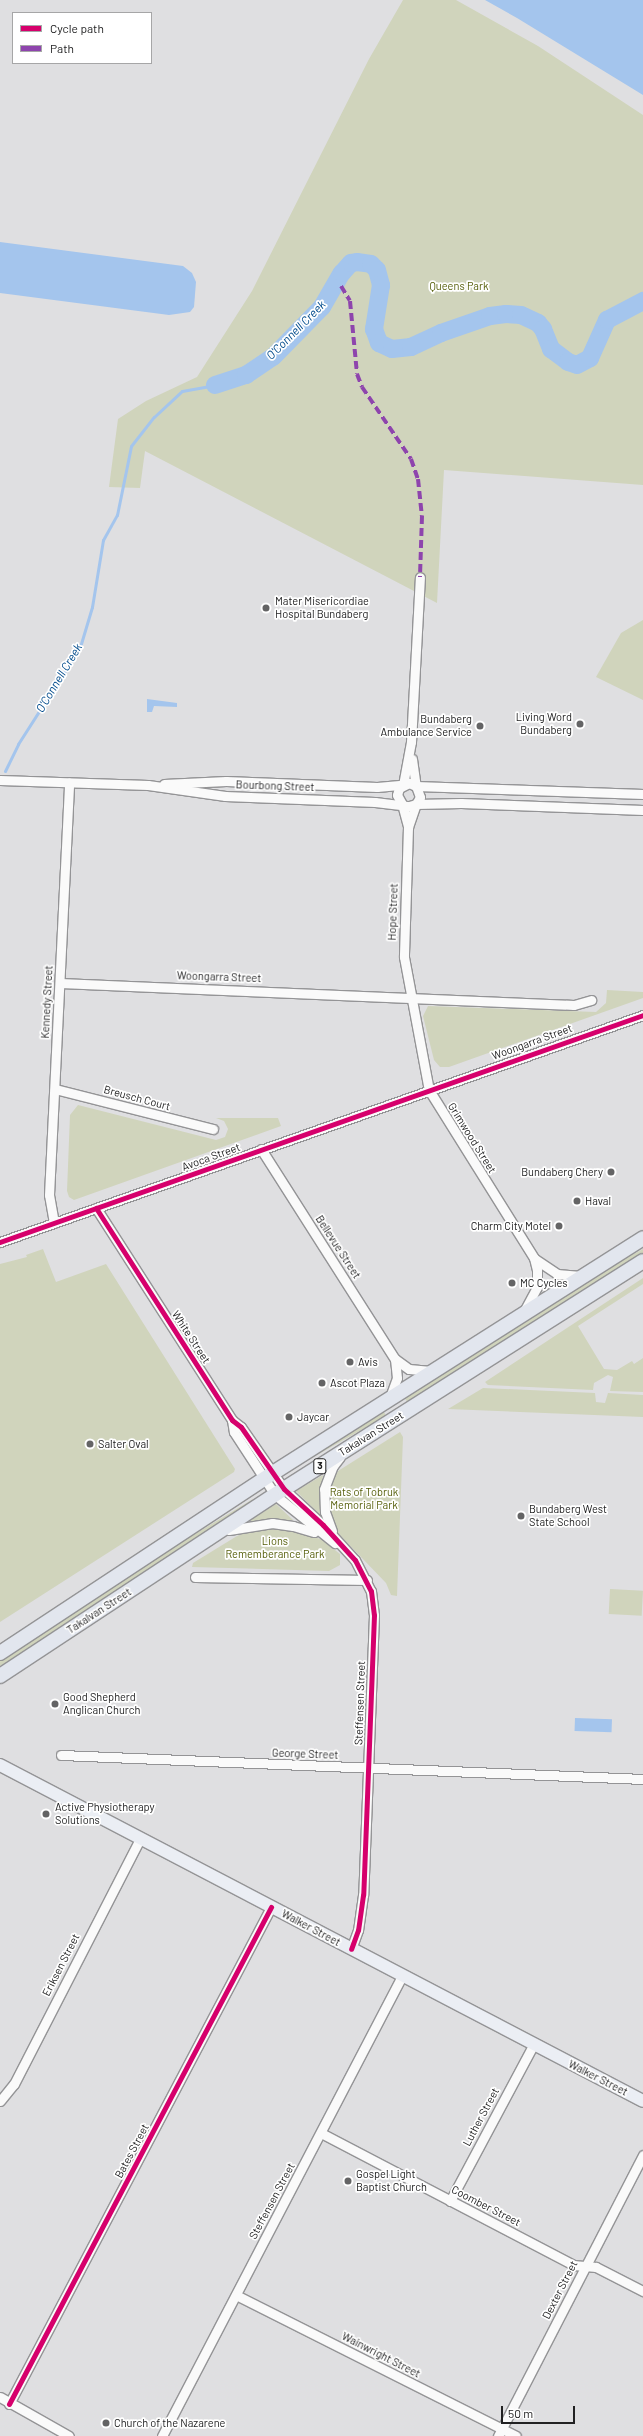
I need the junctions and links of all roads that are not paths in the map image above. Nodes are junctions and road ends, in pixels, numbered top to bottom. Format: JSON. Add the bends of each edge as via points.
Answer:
{"nodes":[{"id":1,"x":420,"y":577,"type":"dead end"},
{"id":2,"x":411,"y":742,"type":"junction"},
{"id":3,"x":0,"y":780,"type":"edge"},
{"id":4,"x":222,"y":781,"type":"junction"},
{"id":5,"x":69,"y":782,"type":"junction"},
{"id":6,"x":148,"y":785,"type":"junction"},
{"id":7,"x":402,"y":785,"type":"junction"},
{"id":8,"x":416,"y":786,"type":"junction"},
{"id":9,"x":643,"y":794,"type":"edge"},
{"id":10,"x":221,"y":796,"type":"junction"},
{"id":11,"x":402,"y":804,"type":"junction"},
{"id":12,"x":416,"y":804,"type":"junction"},
{"id":13,"x":643,"y":810,"type":"edge"},
{"id":14,"x":408,"y":827,"type":"junction"},
{"id":15,"x":60,"y":983,"type":"junction"},
{"id":16,"x":409,"y":996,"type":"junction"},
{"id":17,"x":592,"y":1000,"type":"dead end"},
{"id":18,"x":643,"y":1015,"type":"edge"},
{"id":19,"x":55,"y":1089,"type":"junction"},
{"id":20,"x":429,"y":1090,"type":"junction"},
{"id":21,"x":213,"y":1129,"type":"dead end"},
{"id":22,"x":261,"y":1149,"type":"junction"},
{"id":23,"x":96,"y":1208,"type":"junction"},
{"id":24,"x":54,"y":1223,"type":"junction"},
{"id":25,"x":643,"y":1238,"type":"edge"},
{"id":26,"x":0,"y":1242,"type":"edge"},
{"id":27,"x":534,"y":1258,"type":"junction"},
{"id":28,"x":643,"y":1260,"type":"edge"},
{"id":29,"x":584,"y":1276,"type":"junction"},
{"id":30,"x":519,"y":1317,"type":"junction"},
{"id":31,"x":395,"y":1359,"type":"junction"},
{"id":32,"x":437,"y":1369,"type":"junction"},
{"id":33,"x":388,"y":1400,"type":"junction"},
{"id":34,"x":351,"y":1446,"type":"junction"},
{"id":35,"x":268,"y":1476,"type":"junction"},
{"id":36,"x":279,"y":1492,"type":"junction"},
{"id":37,"x":215,"y":1534,"type":"junction"},
{"id":38,"x":335,"y":1540,"type":"junction"},
{"id":39,"x":195,"y":1577,"type":"dead end"},
{"id":40,"x":367,"y":1580,"type":"junction"},
{"id":41,"x":0,"y":1653,"type":"edge"},
{"id":42,"x":0,"y":1676,"type":"edge"},
{"id":43,"x":62,"y":1755,"type":"dead end"},
{"id":44,"x":0,"y":1762,"type":"edge"},
{"id":45,"x":0,"y":1765,"type":"edge"},
{"id":46,"x":367,"y":1768,"type":"junction"},
{"id":47,"x":22,"y":1777,"type":"junction"},
{"id":48,"x":643,"y":1779,"type":"edge"},
{"id":49,"x":140,"y":1838,"type":"junction"},
{"id":50,"x":271,"y":1907,"type":"junction"},
{"id":51,"x":351,"y":1949,"type":"junction"},
{"id":52,"x":402,"y":1976,"type":"junction"},
{"id":53,"x":534,"y":2044,"type":"junction"},
{"id":54,"x":0,"y":2101,"type":"edge"},
{"id":55,"x":643,"y":2101,"type":"edge"},
{"id":56,"x":321,"y":2133,"type":"junction"},
{"id":57,"x":643,"y":2155,"type":"edge"},
{"id":58,"x":450,"y":2201,"type":"junction"},
{"id":59,"x":586,"y":2266,"type":"junction"},
{"id":60,"x":643,"y":2291,"type":"edge"},
{"id":61,"x":236,"y":2295,"type":"junction"},
{"id":62,"x":0,"y":2397,"type":"edge"},
{"id":63,"x":9,"y":2404,"type":"junction"},
{"id":64,"x":500,"y":2432,"type":"edge"},
{"id":65,"x":69,"y":2436,"type":"edge"},
{"id":66,"x":162,"y":2436,"type":"edge"},
{"id":67,"x":516,"y":2436,"type":"edge"}],
"edges":[{"from":1,"to":2,"type":"street"},
{"from":2,"to":7,"type":"street"},
{"from":2,"to":8,"type":"street"},
{"from":3,"to":5,"type":"street","name":"Bourbong Street"},
{"from":4,"to":6,"type":"street","name":"Bourbong Street"},
{"from":4,"to":7,"type":"street","name":"Bourbong Street","via":[[377,787]]},
{"from":4,"to":10,"type":"street","via":[[215,784],[214,789]]},
{"from":5,"to":6,"type":"street","name":"Bourbong Street"},
{"from":5,"to":15,"type":"street","name":"Kennedy Street"},
{"from":6,"to":10,"type":"street","name":"Bourbong Street"},
{"from":7,"to":8,"type":"street","via":[[409,783]]},
{"from":7,"to":11,"type":"street","via":[[397,794]]},
{"from":8,"to":9,"type":"street"},
{"from":8,"to":12,"type":"street","via":[[420,797]]},
{"from":10,"to":11,"type":"street","name":"Bourbong Street"},
{"from":11,"to":12,"type":"street"},
{"from":11,"to":14,"type":"street","name":"Hope Street"},
{"from":12,"to":13,"type":"street","via":[[462,803]]},
{"from":12,"to":14,"type":"street","name":"Hope Street"},
{"from":14,"to":16,"type":"street","name":"Hope Street","via":[[404,957]]},
{"from":15,"to":16,"type":"street","name":"Woongarra Street"},
{"from":15,"to":19,"type":"street","name":"Kennedy Street"},
{"from":16,"to":17,"type":"street","name":"Woongarra Street","via":[[574,1005]]},
{"from":16,"to":20,"type":"street","name":"Grimwood Street"},
{"from":18,"to":20,"type":"street","name":"Woongarra Street"},
{"from":19,"to":21,"type":"street","name":"Breusch Court"},
{"from":19,"to":24,"type":"street","name":"Kennedy Street","via":[[49,1195]]},
{"from":20,"to":22,"type":"street","name":"Avoca Street"},
{"from":20,"to":27,"type":"street","name":"Grimwood Street"},
{"from":22,"to":23,"type":"street","name":"Avoca Street"},
{"from":22,"to":31,"type":"street","name":"Bellevue Street"},
{"from":23,"to":24,"type":"street","name":"Avoca Street"},
{"from":23,"to":35,"type":"street","name":"White Street","via":[[232,1420],[234,1432]]},
{"from":24,"to":26,"type":"street","name":"Avoca Street"},
{"from":25,"to":29,"type":"highway","name":"Takalvan Street","number":"3"},
{"from":27,"to":29,"type":"street","name":"Grimwood Street","via":[[544,1268],[556,1274]]},
{"from":27,"to":30,"type":"street","name":"Grimwood Street","via":[[537,1287],[532,1300]]},
{"from":28,"to":34,"type":"highway","name":"Takalvan Street","number":"3"},
{"from":29,"to":30,"type":"highway","name":"Takalvan Street","number":"3"},
{"from":30,"to":32,"type":"highway","name":"Takalvan Street","number":"3"},
{"from":31,"to":32,"type":"street","name":"Bellevue Street","via":[[404,1366],[418,1371]]},
{"from":31,"to":33,"type":"street","via":[[396,1382]]},
{"from":32,"to":33,"type":"highway","name":"Takalvan Street","number":"3"},
{"from":33,"to":35,"type":"highway","name":"Takalvan Street","number":"3"},
{"from":34,"to":36,"type":"highway","name":"Takalvan Street","number":"3"},
{"from":34,"to":38,"type":"street","via":[[333,1466],[324,1488],[326,1520]]},
{"from":35,"to":36,"type":"street","name":"White Street"},
{"from":35,"to":41,"type":"highway","name":"Takalvan Street","number":"3"},
{"from":36,"to":37,"type":"highway","name":"Takalvan Street","number":"3"},
{"from":36,"to":38,"type":"street","name":"Steffensen Street"},
{"from":37,"to":38,"type":"street","via":[[244,1526],[272,1523],[305,1528]]},
{"from":37,"to":42,"type":"highway","name":"Takalvan Street","number":"3"},
{"from":38,"to":40,"type":"street","name":"Steffensen Street"},
{"from":39,"to":40,"type":"street"},
{"from":40,"to":46,"type":"street","name":"Steffensen Street","via":[[374,1615]]},
{"from":43,"to":46,"type":"street","name":"George Street"},
{"from":44,"to":47,"type":"main road"},
{"from":45,"to":47,"type":"main road","name":"Walker Street"},
{"from":46,"to":48,"type":"street","name":"George Street"},
{"from":46,"to":51,"type":"street","name":"Steffensen Street","via":[[362,1910]]},
{"from":47,"to":49,"type":"main road","name":"Walker Street"},
{"from":49,"to":50,"type":"main road","name":"Walker Street"},
{"from":49,"to":54,"type":"street","name":"Eriksen Street","via":[[14,2084]]},
{"from":50,"to":51,"type":"main road","name":"Walker Street"},
{"from":50,"to":63,"type":"street","name":"Bates Street"},
{"from":51,"to":52,"type":"main road","name":"Walker Street"},
{"from":52,"to":53,"type":"main road","name":"Walker Street"},
{"from":52,"to":56,"type":"street","name":"Steffensen Street"},
{"from":53,"to":55,"type":"main road","name":"Walker Street"},
{"from":53,"to":58,"type":"street","name":"Luther Street"},
{"from":56,"to":58,"type":"street","name":"Coomber Street"},
{"from":56,"to":61,"type":"street","name":"Steffensen Street"},
{"from":57,"to":59,"type":"street","name":"Dexter Street"},
{"from":58,"to":59,"type":"street","name":"Coomber Street","via":[[573,2265]]},
{"from":59,"to":60,"type":"street","name":"Coomber Street","via":[[596,2267]]},
{"from":59,"to":64,"type":"street","name":"Dexter Street"},
{"from":61,"to":64,"type":"street","name":"Wainwright Street"},
{"from":61,"to":66,"type":"street","name":"Steffensen Street"},
{"from":62,"to":63,"type":"street"},
{"from":63,"to":65,"type":"street"},
{"from":64,"to":67,"type":"street","name":"Wainwright Street"}]}
